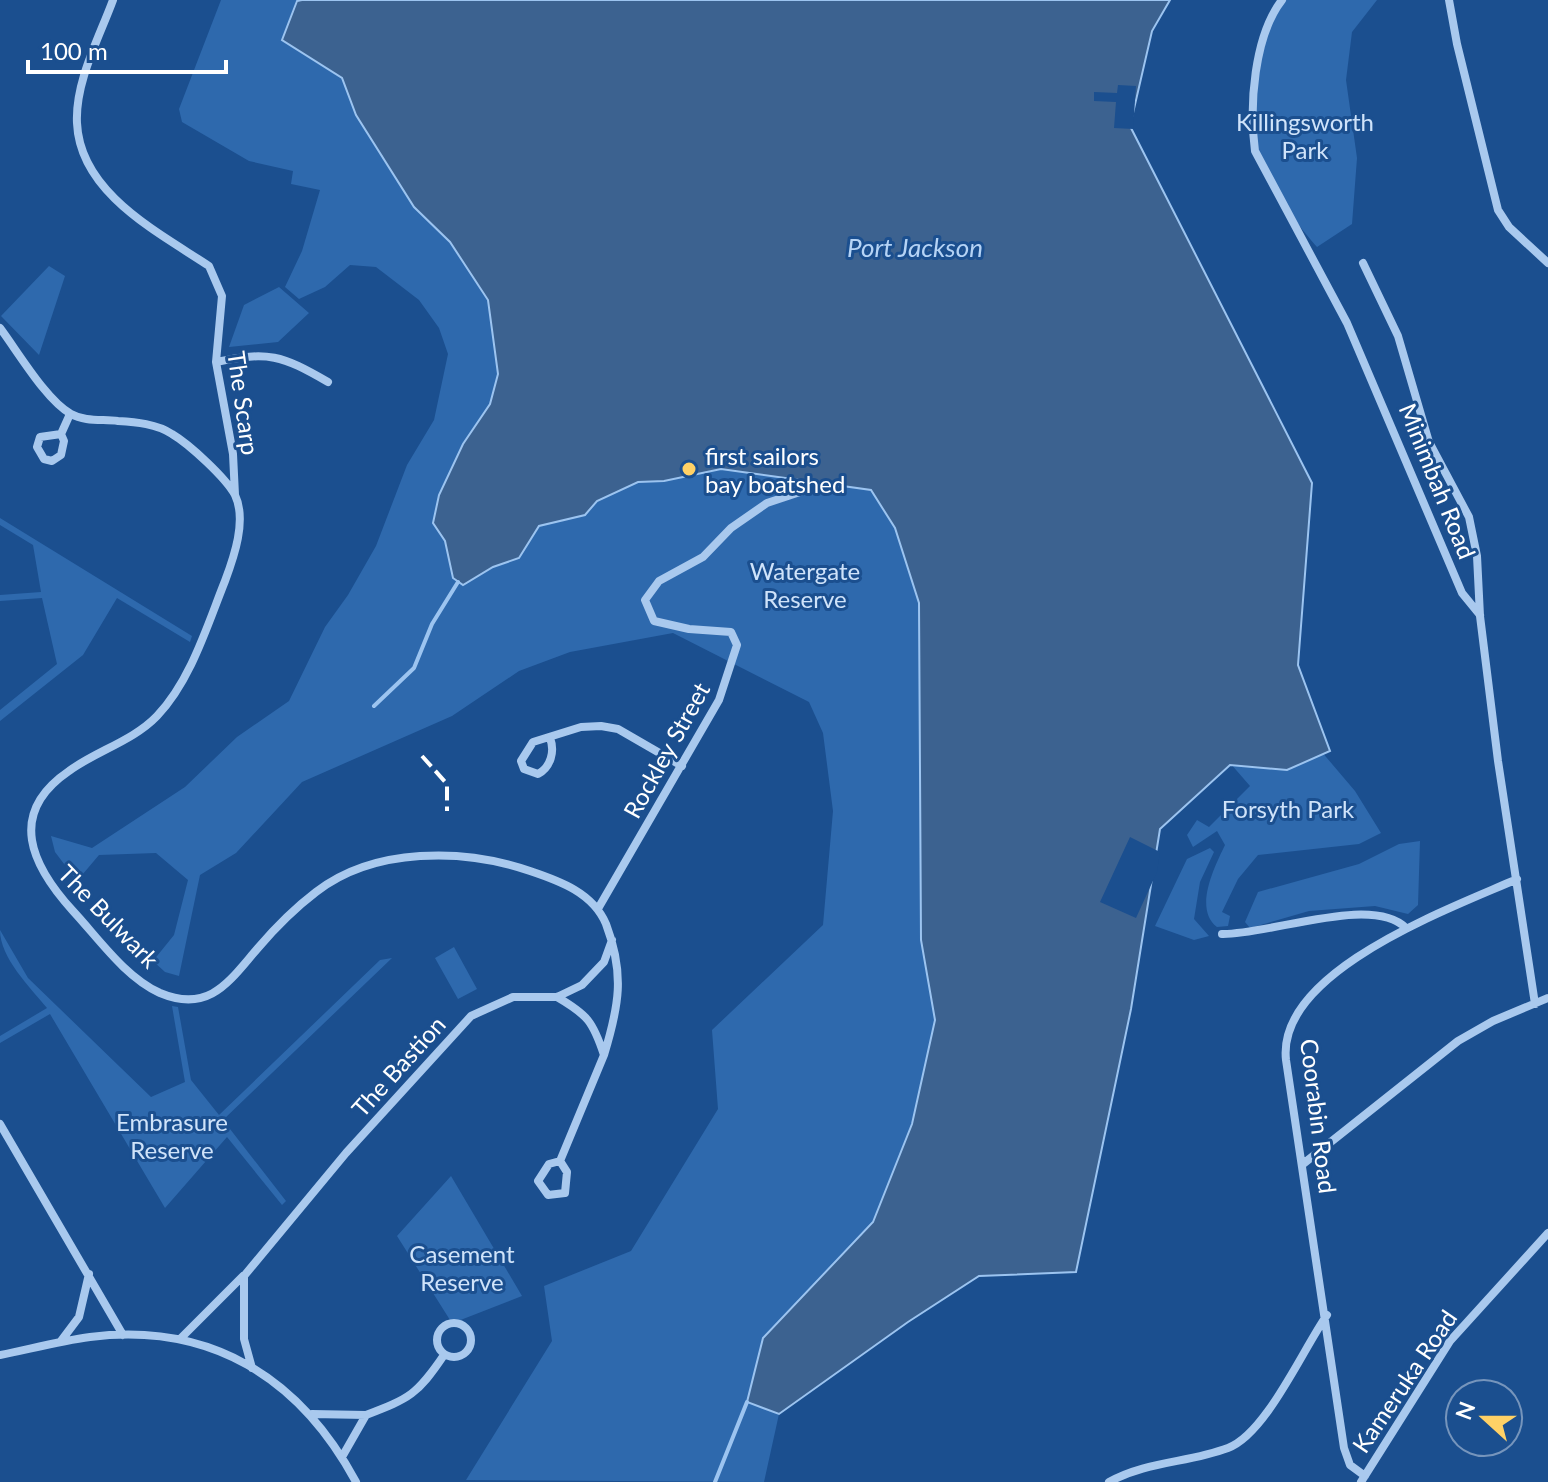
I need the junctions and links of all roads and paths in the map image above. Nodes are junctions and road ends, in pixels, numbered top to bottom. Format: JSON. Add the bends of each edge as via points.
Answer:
{"nodes":[{"id":1,"x":113,"y":0,"type":"edge"},
{"id":2,"x":1282,"y":0,"type":"edge"},
{"id":3,"x":1449,"y":0,"type":"edge"},
{"id":4,"x":1363,"y":263,"type":"dead end"},
{"id":5,"x":1548,"y":263,"type":"edge"},
{"id":6,"x":0,"y":328,"type":"edge"},
{"id":7,"x":216,"y":362,"type":"junction"},
{"id":8,"x":328,"y":382,"type":"dead end"},
{"id":9,"x":70,"y":414,"type":"junction"},
{"id":10,"x":61,"y":434,"type":"dead end"},
{"id":11,"x":821,"y":485,"type":"dead end"},
{"id":12,"x":235,"y":496,"type":"junction"},
{"id":13,"x":1480,"y":616,"type":"junction"},
{"id":14,"x":550,"y":738,"type":"junction"},
{"id":15,"x":682,"y":766,"type":"junction"},
{"id":16,"x":1517,"y":879,"type":"junction"},
{"id":17,"x":599,"y":907,"type":"junction"},
{"id":18,"x":1406,"y":928,"type":"junction"},
{"id":19,"x":1222,"y":934,"type":"dead end"},
{"id":20,"x":612,"y":940,"type":"junction"},
{"id":21,"x":557,"y":997,"type":"junction"},
{"id":22,"x":1548,"y":998,"type":"edge"},
{"id":23,"x":1535,"y":1004,"type":"junction"},
{"id":24,"x":604,"y":1055,"type":"junction"},
{"id":25,"x":0,"y":1124,"type":"edge"},
{"id":26,"x":560,"y":1161,"type":"junction"},
{"id":27,"x":1303,"y":1164,"type":"junction"},
{"id":28,"x":1548,"y":1233,"type":"edge"},
{"id":29,"x":89,"y":1274,"type":"junction"},
{"id":30,"x":244,"y":1276,"type":"junction"},
{"id":31,"x":1327,"y":1315,"type":"junction"},
{"id":32,"x":123,"y":1335,"type":"junction"},
{"id":33,"x":180,"y":1339,"type":"junction"},
{"id":34,"x":60,"y":1342,"type":"junction"},
{"id":35,"x":0,"y":1355,"type":"edge"},
{"id":36,"x":444,"y":1355,"type":"junction"},
{"id":37,"x":252,"y":1368,"type":"junction"},
{"id":38,"x":312,"y":1414,"type":"junction"},
{"id":39,"x":366,"y":1415,"type":"junction"},
{"id":40,"x":342,"y":1457,"type":"junction"},
{"id":41,"x":1363,"y":1479,"type":"edge"},
{"id":42,"x":356,"y":1482,"type":"edge"},
{"id":43,"x":1109,"y":1482,"type":"edge"}],
"edges":[{"from":1,"to":7,"type":"street","name":"The Scarp","via":[[82,88],[77,124],[86,162],[125,209],[209,266],[222,296]]},
{"from":2,"to":13,"type":"street","name":"Minimbah Road","via":[[1271,14],[1257,67],[1255,151],[1347,323],[1462,593]]},
{"from":3,"to":5,"type":"street","via":[[1498,210]]},
{"from":4,"to":13,"type":"street","via":[[1398,336],[1429,442],[1469,517]]},
{"from":6,"to":9,"type":"street"},
{"from":7,"to":8,"type":"street","via":[[256,354],[287,359]]},
{"from":7,"to":12,"type":"street","name":"The Scarp"},
{"from":9,"to":10,"type":"street"},
{"from":9,"to":12,"type":"street","via":[[172,433]]},
{"from":11,"to":15,"type":"street","name":"Rockley Street","via":[[767,503],[731,528],[703,557],[659,581],[645,600],[654,621],[731,632],[737,645],[719,700]]},
{"from":12,"to":17,"type":"street","name":"The Bulwark","via":[[239,526],[232,560],[180,684],[156,717],[70,770],[38,804],[31,848],[42,874],[68,905],[132,975],[183,1000],[208,996],[233,981],[258,947],[318,890],[392,860],[440,853],[487,858],[553,879]]},
{"from":13,"to":16,"type":"street","name":"Minimbah Road"},
{"from":14,"to":14,"type":"street","via":[[533,742],[525,751],[524,769],[544,771],[552,756]]},
{"from":14,"to":15,"type":"street","via":[[581,727],[618,729]]},
{"from":15,"to":17,"type":"street","name":"Rockley Street"},
{"from":16,"to":18,"type":"street","name":"Coorabin Road"},
{"from":16,"to":23,"type":"street","name":"Minimbah Road"},
{"from":17,"to":20,"type":"street"},
{"from":18,"to":19,"type":"street","via":[[1396,918],[1326,916],[1261,932]]},
{"from":18,"to":27,"type":"street","name":"Coorabin Road","via":[[1331,980],[1289,1027],[1285,1052]]},
{"from":20,"to":21,"type":"street","via":[[597,972]]},
{"from":20,"to":24,"type":"street","via":[[620,975],[618,1011]]},
{"from":21,"to":24,"type":"street","via":[[594,1024]]},
{"from":21,"to":30,"type":"street","name":"The Bastion","via":[[513,997],[471,1016],[346,1153]]},
{"from":22,"to":23,"type":"street"},
{"from":23,"to":27,"type":"street","via":[[1458,1041]]},
{"from":24,"to":26,"type":"street"},
{"from":25,"to":29,"type":"street"},
{"from":26,"to":26,"type":"street","via":[[549,1164],[538,1181],[548,1195],[565,1193],[568,1183]]},
{"from":27,"to":31,"type":"street","name":"Coorabin Road"},
{"from":28,"to":41,"type":"street","name":"Kameruka Road","via":[[1450,1341]]},
{"from":29,"to":32,"type":"street"},
{"from":29,"to":34,"type":"street","via":[[79,1317]]},
{"from":30,"to":33,"type":"street","name":"The Bastion"},
{"from":30,"to":37,"type":"street","via":[[244,1339]]},
{"from":31,"to":41,"type":"street","name":"Coorabin Road","via":[[1345,1455]]},
{"from":31,"to":43,"type":"street","via":[[1261,1420],[1240,1443],[1147,1465]]},
{"from":32,"to":33,"type":"street"},
{"from":32,"to":34,"type":"street"},
{"from":33,"to":37,"type":"street"},
{"from":34,"to":35,"type":"street"},
{"from":36,"to":36,"type":"street","via":[[437,1343],[442,1328],[464,1326],[470,1333],[464,1354]]},
{"from":36,"to":39,"type":"street","via":[[408,1398]]},
{"from":37,"to":38,"type":"street"},
{"from":38,"to":39,"type":"street"},
{"from":38,"to":40,"type":"street"},
{"from":39,"to":40,"type":"street"},
{"from":40,"to":42,"type":"street"}]}
